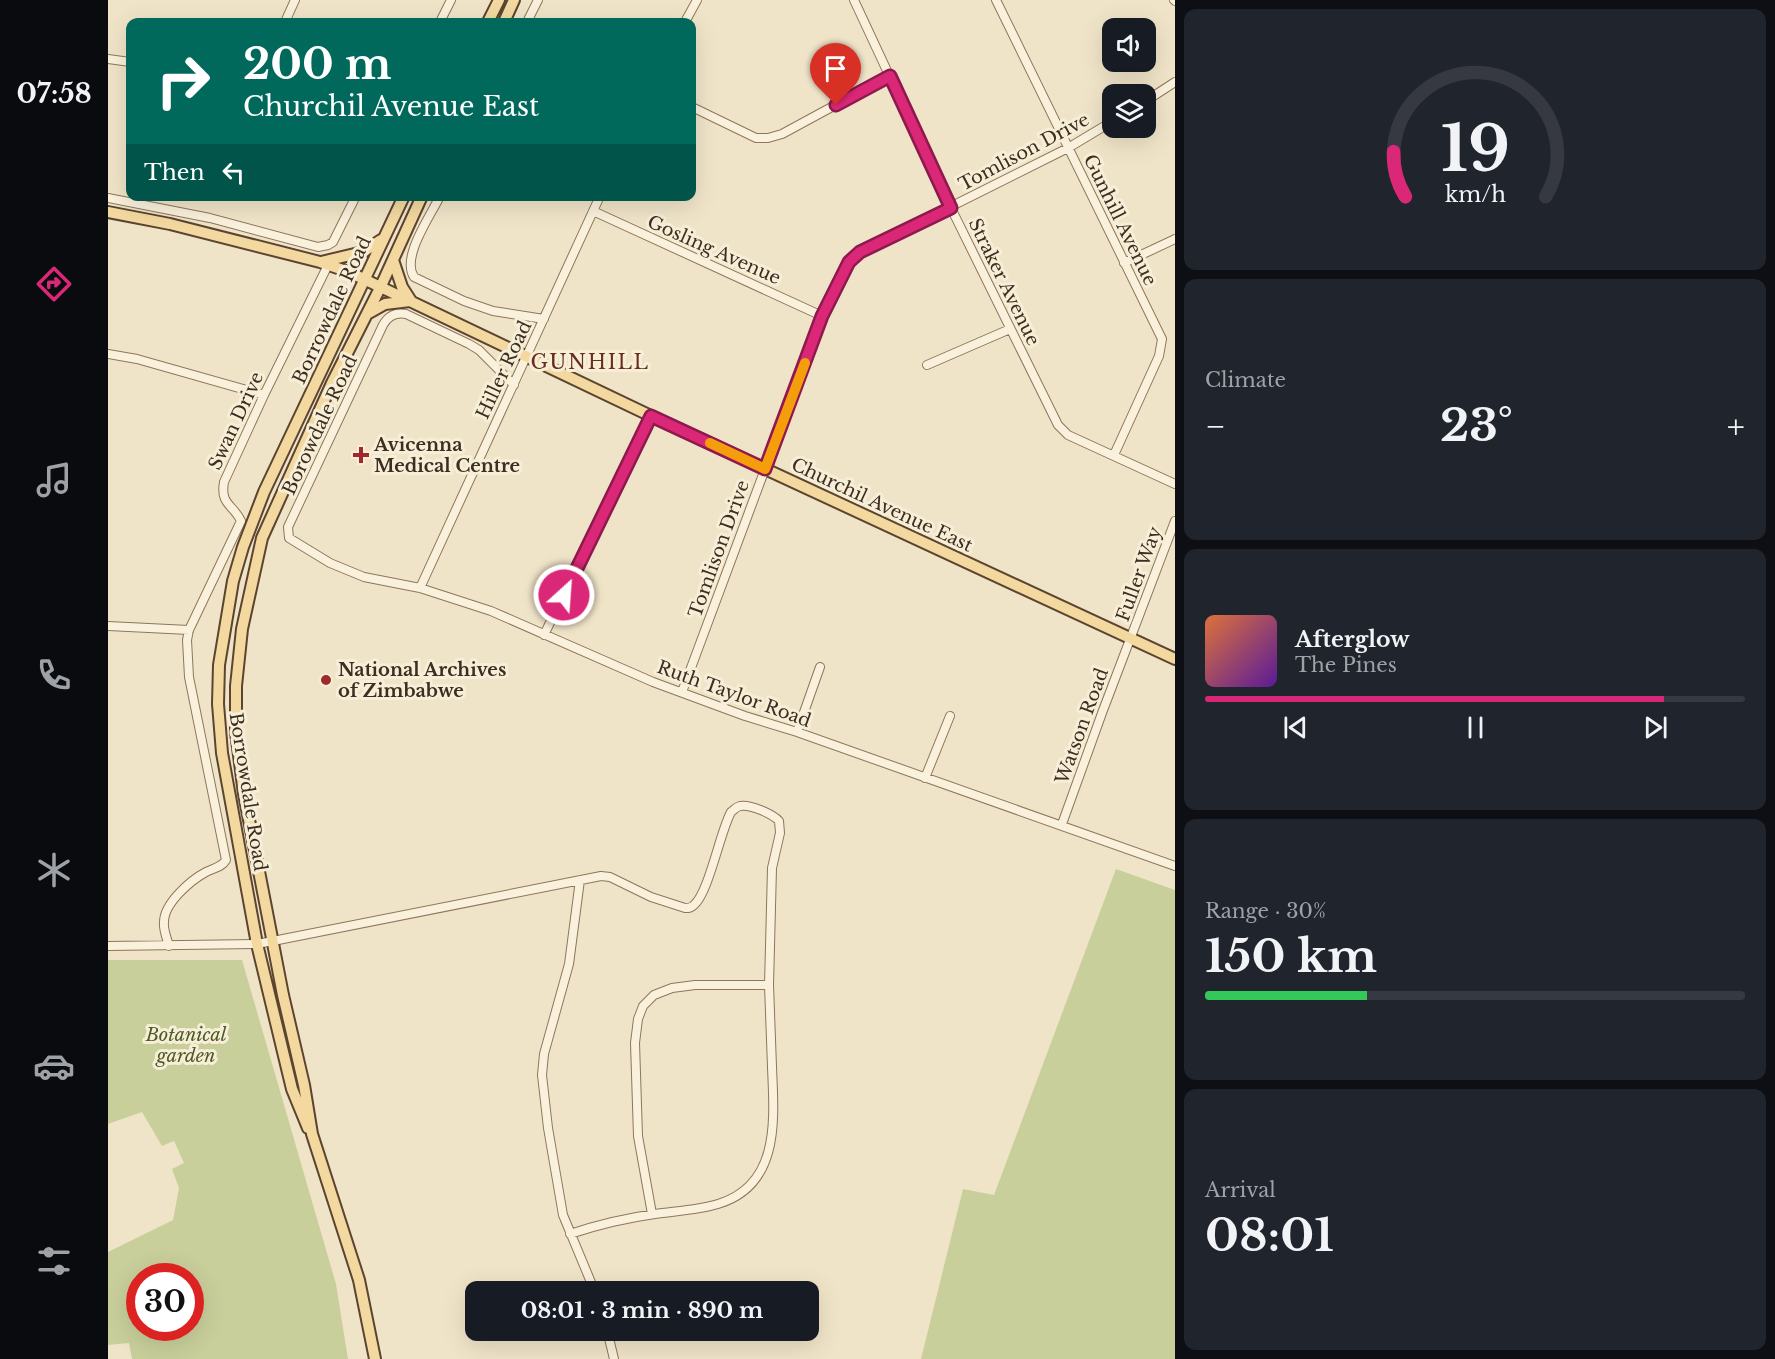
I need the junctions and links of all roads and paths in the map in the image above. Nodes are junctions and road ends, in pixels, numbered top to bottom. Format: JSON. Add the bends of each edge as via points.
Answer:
{"nodes":[{"id":1,"x":295,"y":0,"type":"edge"},
{"id":2,"x":451,"y":0,"type":"edge"},
{"id":3,"x":499,"y":0,"type":"edge"},
{"id":4,"x":514,"y":0,"type":"edge"},
{"id":5,"x":538,"y":0,"type":"edge"},
{"id":6,"x":697,"y":0,"type":"edge"},
{"id":7,"x":854,"y":0,"type":"edge"},
{"id":8,"x":996,"y":0,"type":"edge"},
{"id":9,"x":287,"y":18,"type":"edge"},
{"id":10,"x":442,"y":18,"type":"edge"},
{"id":11,"x":490,"y":18,"type":"edge"},
{"id":12,"x":506,"y":18,"type":"edge"},
{"id":13,"x":530,"y":18,"type":"edge"},
{"id":14,"x":687,"y":18,"type":"edge"},
{"id":15,"x":108,"y":59,"type":"edge"},
{"id":16,"x":126,"y":61,"type":"edge"},
{"id":17,"x":890,"y":76,"type":"junction"},
{"id":18,"x":1175,"y":82,"type":"edge"},
{"id":19,"x":1156,"y":94,"type":"edge"},
{"id":20,"x":696,"y":109,"type":"edge"},
{"id":21,"x":1102,"y":128,"type":"edge"},
{"id":22,"x":1068,"y":148,"type":"junction"},
{"id":23,"x":108,"y":198,"type":"edge"},
{"id":24,"x":126,"y":201,"type":"edge"},
{"id":25,"x":129,"y":201,"type":"edge"},
{"id":26,"x":354,"y":201,"type":"edge"},
{"id":27,"x":402,"y":201,"type":"edge"},
{"id":28,"x":420,"y":201,"type":"edge"},
{"id":29,"x":438,"y":201,"type":"edge"},
{"id":30,"x":598,"y":201,"type":"edge"},
{"id":31,"x":951,"y":208,"type":"junction"},
{"id":32,"x":593,"y":211,"type":"junction"},
{"id":33,"x":108,"y":212,"type":"edge"},
{"id":34,"x":230,"y":224,"type":"junction"},
{"id":35,"x":385,"y":237,"type":"junction"},
{"id":36,"x":226,"y":239,"type":"junction"},
{"id":37,"x":1175,"y":239,"type":"edge"},
{"id":38,"x":393,"y":260,"type":"junction"},
{"id":39,"x":324,"y":263,"type":"junction"},
{"id":40,"x":1124,"y":263,"type":"junction"},
{"id":41,"x":349,"y":272,"type":"junction"},
{"id":42,"x":365,"y":279,"type":"junction"},
{"id":43,"x":381,"y":286,"type":"junction"},
{"id":44,"x":411,"y":301,"type":"junction"},
{"id":45,"x":354,"y":306,"type":"junction"},
{"id":46,"x":367,"y":314,"type":"junction"},
{"id":47,"x":822,"y":316,"type":"junction"},
{"id":48,"x":544,"y":319,"type":"junction"},
{"id":49,"x":1010,"y":329,"type":"junction"},
{"id":50,"x":108,"y":354,"type":"edge"},
{"id":51,"x":527,"y":357,"type":"junction"},
{"id":52,"x":927,"y":365,"type":"dead end"},
{"id":53,"x":514,"y":385,"type":"junction"},
{"id":54,"x":264,"y":395,"type":"junction"},
{"id":55,"x":651,"y":416,"type":"junction"},
{"id":56,"x":1114,"y":455,"type":"junction"},
{"id":57,"x":765,"y":469,"type":"junction"},
{"id":58,"x":1175,"y":484,"type":"edge"},
{"id":59,"x":1175,"y":520,"type":"edge"},
{"id":60,"x":289,"y":538,"type":"joint"},
{"id":61,"x":420,"y":588,"type":"junction"},
{"id":62,"x":108,"y":626,"type":"edge"},
{"id":63,"x":189,"y":630,"type":"junction"},
{"id":64,"x":544,"y":635,"type":"junction"},
{"id":65,"x":1131,"y":639,"type":"junction"},
{"id":66,"x":1175,"y":659,"type":"edge"},
{"id":67,"x":820,"y":668,"type":"dead end"},
{"id":68,"x":682,"y":692,"type":"junction"},
{"id":69,"x":950,"y":716,"type":"dead end"},
{"id":70,"x":797,"y":732,"type":"junction"},
{"id":71,"x":925,"y":778,"type":"junction"},
{"id":72,"x":1062,"y":824,"type":"junction"},
{"id":73,"x":1175,"y":866,"type":"edge"},
{"id":74,"x":580,"y":880,"type":"junction"},
{"id":75,"x":273,"y":941,"type":"junction"},
{"id":76,"x":257,"y":944,"type":"junction"},
{"id":77,"x":108,"y":946,"type":"edge"},
{"id":78,"x":168,"y":946,"type":"junction"},
{"id":79,"x":769,"y":985,"type":"junction"},
{"id":80,"x":312,"y":1134,"type":"junction"},
{"id":81,"x":652,"y":1214,"type":"junction"},
{"id":82,"x":570,"y":1234,"type":"junction"},
{"id":83,"x":591,"y":1281,"type":"edge"},
{"id":84,"x":610,"y":1341,"type":"edge"},
{"id":85,"x":375,"y":1359,"type":"edge"},
{"id":86,"x":614,"y":1359,"type":"edge"}],
"edges":[{"from":1,"to":9,"type":"street"},
{"from":2,"to":10,"type":"street"},
{"from":3,"to":11,"type":"main road"},
{"from":4,"to":12,"type":"main road"},
{"from":5,"to":13,"type":"street"},
{"from":6,"to":14,"type":"street"},
{"from":7,"to":17,"type":"street","name":"Straker Avenue"},
{"from":8,"to":22,"type":"street","name":"Gunhill Avenue"},
{"from":15,"to":16,"type":"street"},
{"from":17,"to":20,"type":"street","via":[[768,138],[756,138]]},
{"from":17,"to":31,"type":"street","name":"Straker Avenue"},
{"from":18,"to":19,"type":"street"},
{"from":21,"to":22,"type":"street","name":"Tomlison Drive"},
{"from":22,"to":31,"type":"street","name":"Tomlison Drive"},
{"from":22,"to":40,"type":"street","name":"Gunhill Avenue"},
{"from":23,"to":24,"type":"street"},
{"from":25,"to":34,"type":"street"},
{"from":26,"to":34,"type":"street","via":[[333,242],[318,247]]},
{"from":27,"to":35,"type":"main road","name":"Borrowdale Road"},
{"from":28,"to":38,"type":"main road","name":"Borrowdale Road"},
{"from":29,"to":48,"type":"street","via":[[412,252],[409,265],[414,277],[493,311]]},
{"from":30,"to":32,"type":"street","name":"Hiller Road"},
{"from":31,"to":47,"type":"street","name":"Tomlison Drive","via":[[852,257]]},
{"from":31,"to":49,"type":"street","name":"Straker Avenue"},
{"from":32,"to":47,"type":"street","name":"Gosling Avenue"},
{"from":32,"to":48,"type":"street","name":"Hiller Road"},
{"from":33,"to":36,"type":"main road","name":"Churchil Avenue East"},
{"from":34,"to":36,"type":"street"},
{"from":35,"to":39,"type":"main road","via":[[363,252]]},
{"from":35,"to":42,"type":"main road","name":"Borrowdale Road"},
{"from":36,"to":39,"type":"main road","name":"Churchil Avenue East"},
{"from":37,"to":40,"type":"street"},
{"from":38,"to":43,"type":"main road","name":"Borrowdale Road"},
{"from":38,"to":44,"type":"main road"},
{"from":39,"to":41,"type":"main road","name":"Churchil Avenue East"},
{"from":39,"to":54,"type":"street","name":"Swan Drive"},
{"from":40,"to":56,"type":"street","name":"Gunhill Avenue","via":[[1160,333],[1162,348]]},
{"from":41,"to":42,"type":"main road","name":"Churchil Avenue East"},
{"from":41,"to":45,"type":"main road"},
{"from":42,"to":43,"type":"main road","name":"Churchil Avenue East"},
{"from":42,"to":45,"type":"main road","name":"Borrowdale Road"},
{"from":43,"to":44,"type":"main road","name":"Churchil Avenue East"},
{"from":43,"to":46,"type":"main road","name":"Borrowdale Road"},
{"from":44,"to":46,"type":"main road","via":[[385,304]]},
{"from":44,"to":51,"type":"main road","name":"Churchil Avenue East"},
{"from":45,"to":76,"type":"main road","name":"Borrowdale Road","via":[[264,492],[237,570],[224,631],[218,683],[219,726]]},
{"from":46,"to":75,"type":"main road","name":"Borrowdale Road","via":[[262,538],[242,629],[236,732]]},
{"from":47,"to":57,"type":"street","name":"Tomlison Drive"},
{"from":48,"to":51,"type":"street","name":"Hiller Road"},
{"from":49,"to":52,"type":"street"},
{"from":49,"to":56,"type":"street","name":"Straker Avenue","via":[[1061,429]]},
{"from":50,"to":54,"type":"street"},
{"from":51,"to":53,"type":"street","name":"Hiller Road"},
{"from":51,"to":55,"type":"main road","name":"Churchil Avenue East"},
{"from":53,"to":60,"type":"street","name":"Borowdale Road","via":[[478,350],[406,314],[389,317],[288,527]]},
{"from":53,"to":61,"type":"street","name":"Hiller Road"},
{"from":54,"to":63,"type":"street","name":"Swan Drive","via":[[222,491],[228,507],[241,521]]},
{"from":55,"to":57,"type":"main road","name":"Churchil Avenue East"},
{"from":55,"to":64,"type":"street"},
{"from":56,"to":58,"type":"street","name":"Straker Avenue"},
{"from":57,"to":65,"type":"main road","name":"Churchil Avenue East"},
{"from":57,"to":68,"type":"street","name":"Tomlison Drive"},
{"from":59,"to":65,"type":"street","name":"Fuller Way"},
{"from":60,"to":61,"type":"street","name":"Ruth Taylor Road","via":[[330,563],[364,577]]},
{"from":61,"to":64,"type":"street","name":"Ruth Taylor Road","via":[[491,611]]},
{"from":62,"to":63,"type":"street"},
{"from":63,"to":78,"type":"street","name":"Swan Drive","via":[[189,677],[226,860],[190,884],[169,907],[164,922]]},
{"from":64,"to":68,"type":"street","name":"Ruth Taylor Road"},
{"from":65,"to":66,"type":"main road","name":"Churchil Avenue East"},
{"from":65,"to":72,"type":"street","name":"Watson Road"},
{"from":67,"to":70,"type":"street"},
{"from":68,"to":70,"type":"street","name":"Ruth Taylor Road"},
{"from":69,"to":71,"type":"street"},
{"from":70,"to":71,"type":"street","name":"Ruth Taylor Road"},
{"from":71,"to":72,"type":"street","name":"Ruth Taylor Road"},
{"from":72,"to":73,"type":"street","name":"Ruth Taylor Road"},
{"from":74,"to":75,"type":"street"},
{"from":74,"to":79,"type":"street","via":[[610,877],[651,897],[689,908],[698,901],[731,812],[740,806],[777,818],[780,833],[772,868]]},
{"from":74,"to":82,"type":"street","via":[[569,964],[544,1054],[542,1075],[559,1199]]},
{"from":75,"to":76,"type":"street"},
{"from":75,"to":80,"type":"main road","name":"Borrowdale Road"},
{"from":76,"to":78,"type":"street"},
{"from":76,"to":80,"type":"main road","name":"Borrowdale Road","via":[[292,1089]]},
{"from":77,"to":78,"type":"street"},
{"from":79,"to":81,"type":"street","via":[[774,1128],[767,1159],[748,1187],[721,1203]]},
{"from":79,"to":81,"type":"street","via":[[672,988],[654,995],[643,1006],[635,1043],[638,1136]]},
{"from":80,"to":85,"type":"main road","name":"Borrowdale Road","via":[[358,1280]]},
{"from":81,"to":82,"type":"street"},
{"from":82,"to":83,"type":"street"},
{"from":84,"to":86,"type":"street"}]}
